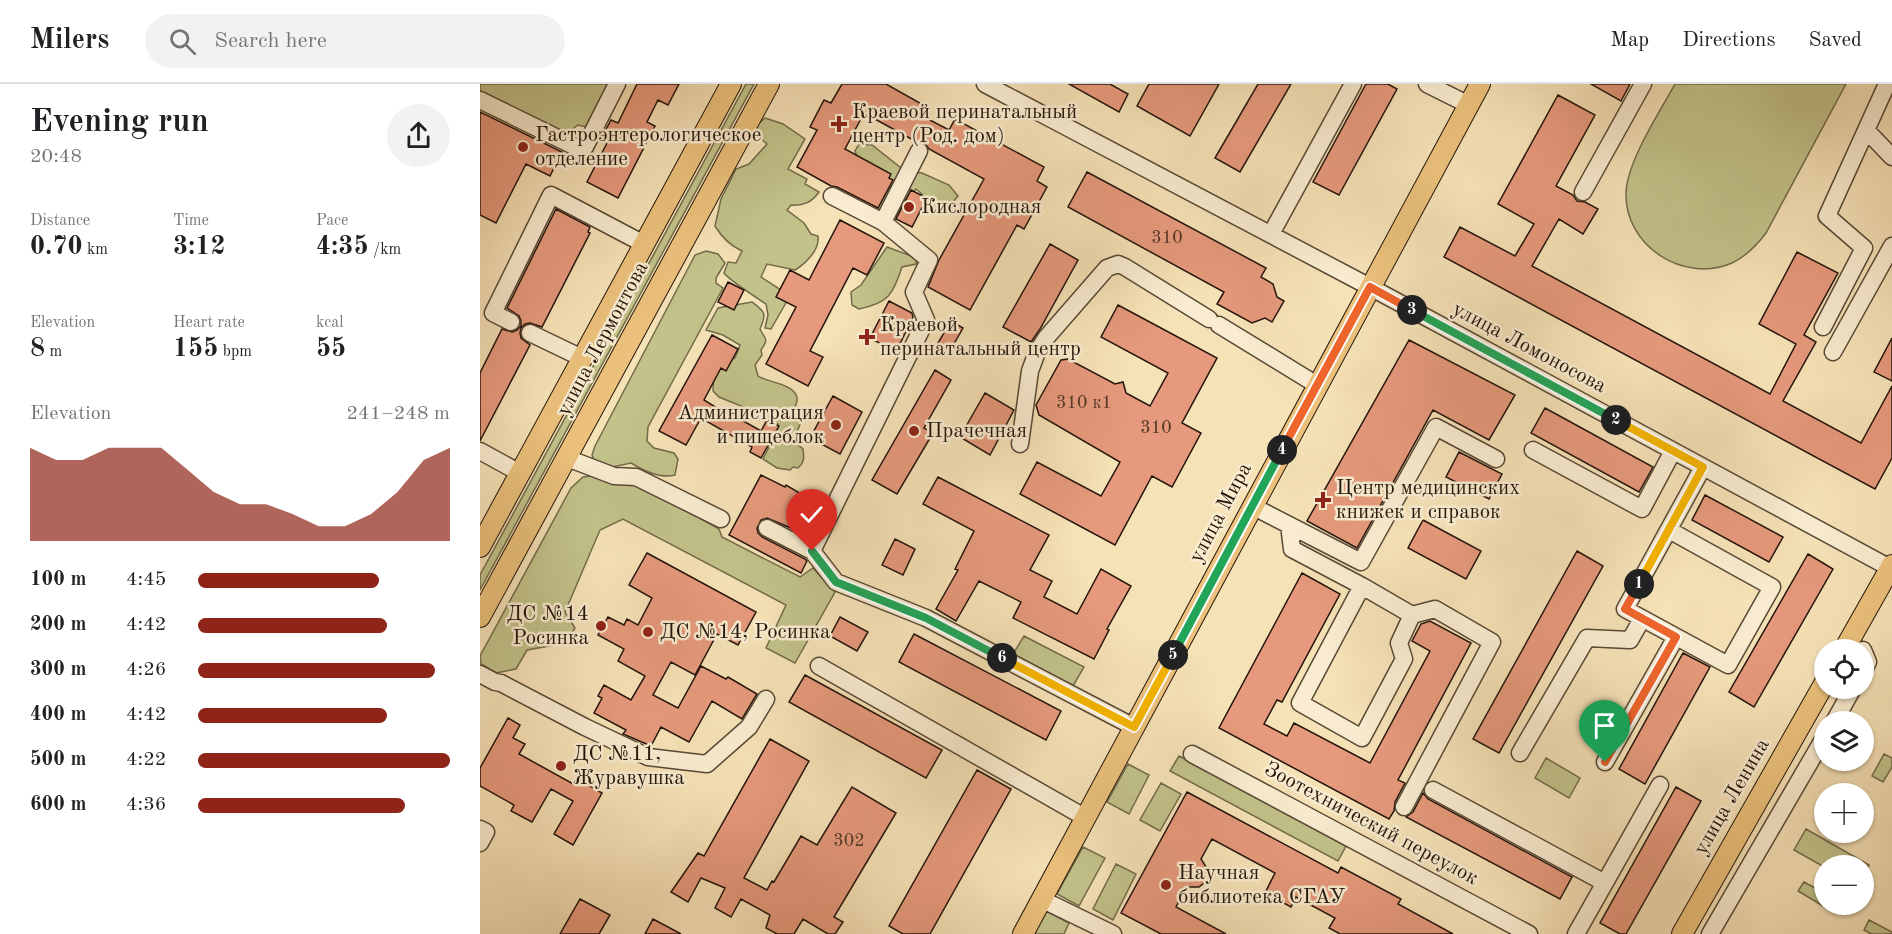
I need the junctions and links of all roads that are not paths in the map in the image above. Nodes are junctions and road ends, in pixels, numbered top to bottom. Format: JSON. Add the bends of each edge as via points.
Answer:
{"nodes":[{"id":1,"x":617,"y":84,"type":"edge"},
{"id":2,"x":731,"y":84,"type":"edge"},
{"id":3,"x":769,"y":84,"type":"edge"},
{"id":4,"x":985,"y":84,"type":"edge"},
{"id":5,"x":1353,"y":84,"type":"edge"},
{"id":6,"x":1427,"y":84,"type":"edge"},
{"id":7,"x":1480,"y":84,"type":"edge"},
{"id":8,"x":1643,"y":84,"type":"edge"},
{"id":9,"x":1887,"y":84,"type":"edge"},
{"id":10,"x":480,"y":100,"type":"edge"},
{"id":11,"x":1469,"y":105,"type":"junction"},
{"id":12,"x":1867,"y":131,"type":"junction"},
{"id":13,"x":919,"y":151,"type":"dead end"},
{"id":14,"x":1892,"y":157,"type":"edge"},
{"id":15,"x":1583,"y":192,"type":"dead end"},
{"id":16,"x":832,"y":196,"type":"dead end"},
{"id":17,"x":883,"y":222,"type":"junction"},
{"id":18,"x":1271,"y":234,"type":"junction"},
{"id":19,"x":644,"y":244,"type":"junction"},
{"id":20,"x":1892,"y":246,"type":"edge"},
{"id":21,"x":1370,"y":287,"type":"junction"},
{"id":22,"x":511,"y":322,"type":"dead end"},
{"id":23,"x":1823,"y":327,"type":"dead end"},
{"id":24,"x":530,"y":333,"type":"dead end"},
{"id":25,"x":1833,"y":352,"type":"dead end"},
{"id":26,"x":582,"y":358,"type":"junction"},
{"id":27,"x":1317,"y":385,"type":"junction"},
{"id":28,"x":1020,"y":444,"type":"dead end"},
{"id":29,"x":1533,"y":450,"type":"dead end"},
{"id":30,"x":480,"y":451,"type":"edge"},
{"id":31,"x":1673,"y":451,"type":"junction"},
{"id":32,"x":567,"y":458,"type":"junction"},
{"id":33,"x":1496,"y":459,"type":"dead end"},
{"id":34,"x":1703,"y":467,"type":"junction"},
{"id":35,"x":520,"y":473,"type":"junction"},
{"id":36,"x":1252,"y":506,"type":"junction"},
{"id":37,"x":721,"y":519,"type":"dead end"},
{"id":38,"x":1289,"y":525,"type":"junction"},
{"id":39,"x":767,"y":528,"type":"dead end"},
{"id":40,"x":1669,"y":530,"type":"junction"},
{"id":41,"x":480,"y":547,"type":"edge"},
{"id":42,"x":812,"y":551,"type":"junction"},
{"id":43,"x":1891,"y":567,"type":"edge"},
{"id":44,"x":1362,"y":586,"type":"junction"},
{"id":45,"x":1412,"y":615,"type":"junction"},
{"id":46,"x":480,"y":617,"type":"edge"},
{"id":47,"x":1642,"y":619,"type":"junction"},
{"id":48,"x":1854,"y":631,"type":"junction"},
{"id":49,"x":1676,"y":637,"type":"junction"},
{"id":50,"x":1850,"y":639,"type":"edge"},
{"id":51,"x":1858,"y":639,"type":"edge"},
{"id":52,"x":819,"y":666,"type":"dead end"},
{"id":53,"x":480,"y":674,"type":"edge"},
{"id":54,"x":766,"y":699,"type":"dead end"},
{"id":55,"x":1815,"y":699,"type":"edge"},
{"id":56,"x":1134,"y":727,"type":"junction"},
{"id":57,"x":1520,"y":753,"type":"dead end"},
{"id":58,"x":1192,"y":754,"type":"dead end"},
{"id":59,"x":1814,"y":755,"type":"edge"},
{"id":60,"x":1605,"y":762,"type":"dead end"},
{"id":61,"x":1659,"y":785,"type":"dead end"},
{"id":62,"x":1433,"y":790,"type":"dead end"},
{"id":63,"x":1404,"y":807,"type":"dead end"},
{"id":64,"x":1086,"y":818,"type":"junction"},
{"id":65,"x":480,"y":829,"type":"edge"},
{"id":66,"x":480,"y":843,"type":"edge"},
{"id":67,"x":1605,"y":883,"type":"junction"},
{"id":68,"x":1041,"y":899,"type":"junction"},
{"id":69,"x":1023,"y":934,"type":"edge"},
{"id":70,"x":1113,"y":934,"type":"edge"},
{"id":71,"x":1529,"y":934,"type":"edge"},
{"id":72,"x":1576,"y":934,"type":"edge"},
{"id":73,"x":1682,"y":934,"type":"edge"},
{"id":74,"x":1710,"y":934,"type":"edge"}],
"edges":[{"from":1,"to":10,"type":"street","via":[[585,147],[580,149]]},
{"from":2,"to":19,"type":"main road","name":"улица Лермонтова"},
{"from":3,"to":32,"type":"main road","name":"улица Лермонтова"},
{"from":4,"to":18,"type":"street","name":"улица Ломоносова"},
{"from":5,"to":18,"type":"street"},
{"from":6,"to":11,"type":"street"},
{"from":7,"to":11,"type":"main road","name":"улица Мира"},
{"from":8,"to":15,"type":"street"},
{"from":9,"to":12,"type":"street"},
{"from":11,"to":21,"type":"main road","name":"улица Мира"},
{"from":12,"to":14,"type":"street"},
{"from":12,"to":23,"type":"street","via":[[1827,216],[1864,248]]},
{"from":13,"to":17,"type":"street"},
{"from":16,"to":17,"type":"street"},
{"from":17,"to":42,"type":"street","via":[[928,260],[914,292],[926,320]]},
{"from":18,"to":21,"type":"street","name":"улица Ломоносова"},
{"from":19,"to":22,"type":"street","via":[[551,195],[493,313]]},
{"from":19,"to":26,"type":"main road","name":"улица Лермонтова"},
{"from":20,"to":25,"type":"street"},
{"from":21,"to":27,"type":"main road","name":"улица Мира"},
{"from":21,"to":31,"type":"street","name":"улица Ломоносова"},
{"from":24,"to":26,"type":"street"},
{"from":26,"to":35,"type":"main road","name":"улица Лермонтова"},
{"from":27,"to":28,"type":"street","via":[[1116,264],[1107,268],[1037,352],[1030,370]]},
{"from":27,"to":36,"type":"main road","name":"улица Мира"},
{"from":29,"to":31,"type":"street","via":[[1642,509]]},
{"from":30,"to":35,"type":"street"},
{"from":31,"to":34,"type":"street","name":"улица Ломоносова"},
{"from":32,"to":37,"type":"street","via":[[614,476],[636,477]]},
{"from":32,"to":46,"type":"main road","name":"улица Лермонтова"},
{"from":33,"to":38,"type":"street","via":[[1436,427],[1361,562]]},
{"from":34,"to":40,"type":"street"},
{"from":34,"to":43,"type":"street","name":"улица Ломоносова"},
{"from":35,"to":41,"type":"main road","name":"улица Лермонтова"},
{"from":36,"to":38,"type":"street"},
{"from":36,"to":56,"type":"main road","name":"улица Мира"},
{"from":38,"to":44,"type":"street","via":[[1292,549]]},
{"from":39,"to":42,"type":"street"},
{"from":40,"to":47,"type":"street","via":[[1625,609]]},
{"from":40,"to":49,"type":"street","via":[[1772,587],[1728,665]]},
{"from":42,"to":56,"type":"street","via":[[836,582],[926,618]]},
{"from":43,"to":48,"type":"main road"},
{"from":44,"to":45,"type":"street"},
{"from":44,"to":45,"type":"street","via":[[1300,703],[1362,738],[1404,660],[1399,643]]},
{"from":45,"to":63,"type":"street","via":[[1435,609],[1492,642]]},
{"from":47,"to":49,"type":"street"},
{"from":47,"to":57,"type":"street","via":[[1630,640],[1587,638]]},
{"from":48,"to":50,"type":"main road"},
{"from":48,"to":51,"type":"street"},
{"from":49,"to":60,"type":"street"},
{"from":52,"to":64,"type":"street"},
{"from":53,"to":54,"type":"street","via":[[648,757],[707,764],[749,727]]},
{"from":55,"to":73,"type":"main road","name":"улица Ленина"},
{"from":56,"to":64,"type":"main road","name":"улица Мира"},
{"from":58,"to":71,"type":"street","name":"Зоотехнический переулок"},
{"from":59,"to":74,"type":"street"},
{"from":61,"to":67,"type":"street"},
{"from":62,"to":67,"type":"street"},
{"from":64,"to":68,"type":"main road","name":"улица Мира"},
{"from":65,"to":66,"type":"street","via":[[486,832]]},
{"from":67,"to":72,"type":"street"},
{"from":68,"to":69,"type":"main road","name":"улица Мира"},
{"from":68,"to":70,"type":"street"}]}
